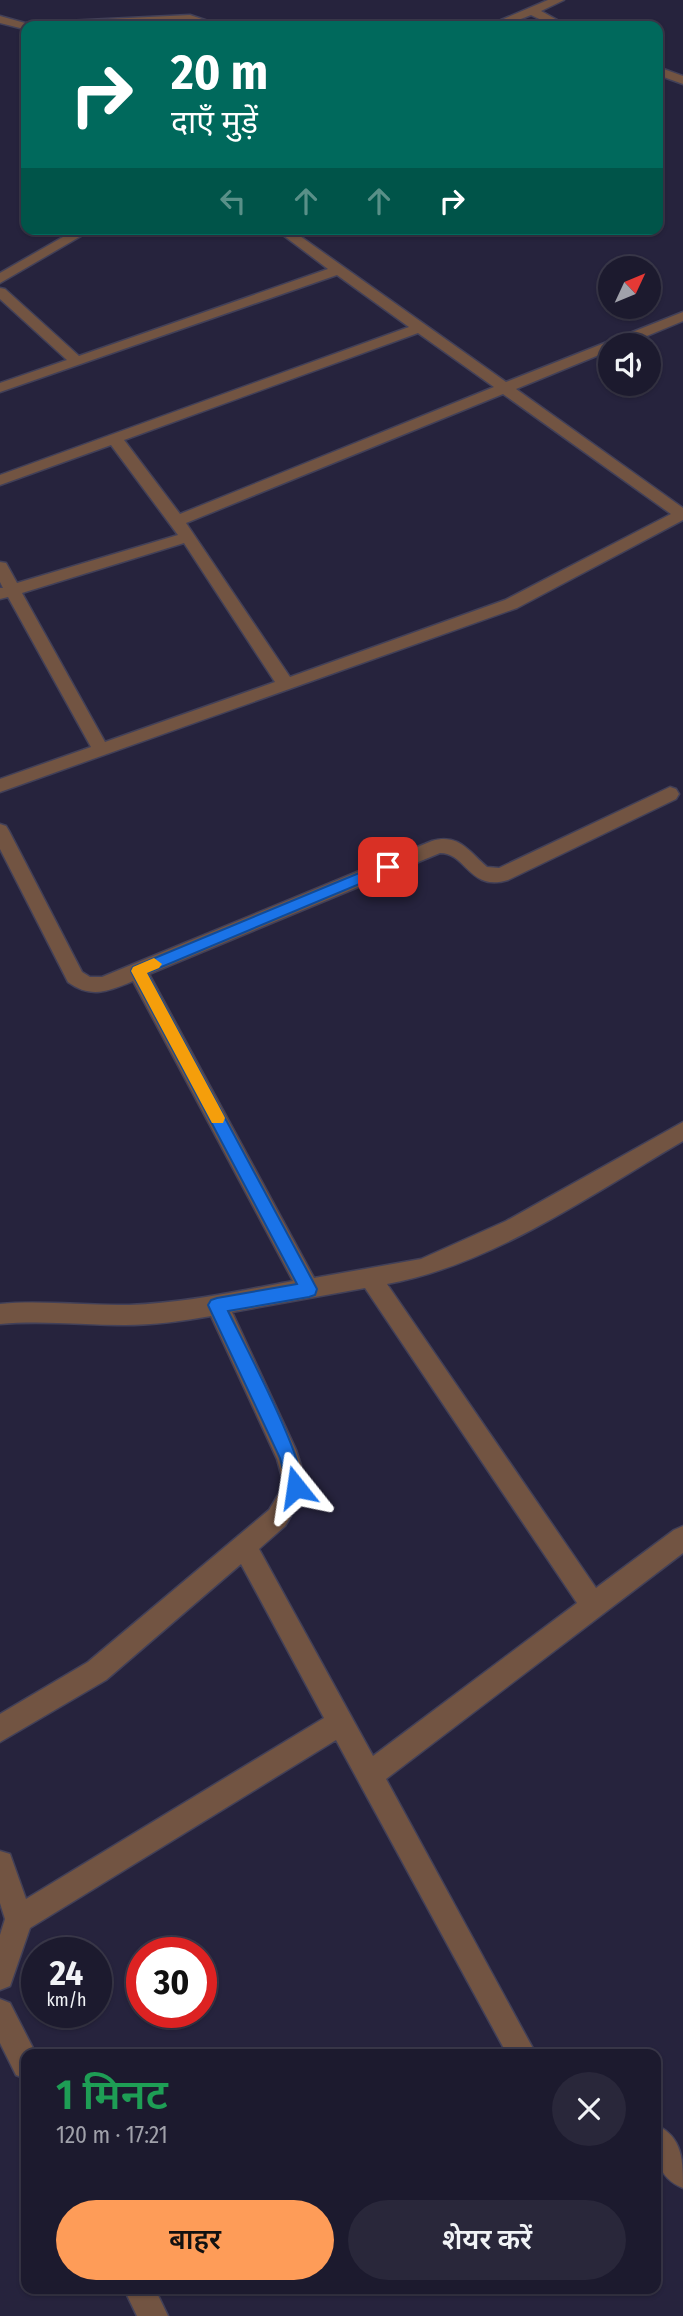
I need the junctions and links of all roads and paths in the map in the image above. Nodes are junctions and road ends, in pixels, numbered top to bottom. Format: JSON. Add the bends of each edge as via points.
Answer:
{"nodes":[{"id":1,"x":558,"y":0,"type":"edge"},
{"id":2,"x":531,"y":10,"type":"junction"},
{"id":3,"x":0,"y":19,"type":"edge"},
{"id":4,"x":128,"y":21,"type":"edge"},
{"id":5,"x":200,"y":21,"type":"edge"},
{"id":6,"x":505,"y":21,"type":"edge"},
{"id":7,"x":552,"y":21,"type":"edge"},
{"id":8,"x":21,"y":25,"type":"edge"},
{"id":9,"x":21,"y":26,"type":"edge"},
{"id":10,"x":0,"y":30,"type":"edge"},
{"id":11,"x":663,"y":73,"type":"edge"},
{"id":12,"x":683,"y":80,"type":"edge"},
{"id":13,"x":77,"y":235,"type":"edge"},
{"id":14,"x":289,"y":235,"type":"edge"},
{"id":15,"x":338,"y":270,"type":"junction"},
{"id":16,"x":0,"y":279,"type":"edge"},
{"id":17,"x":0,"y":292,"type":"edge"},
{"id":18,"x":683,"y":316,"type":"edge"},
{"id":19,"x":419,"y":328,"type":"junction"},
{"id":20,"x":77,"y":361,"type":"junction"},
{"id":21,"x":503,"y":387,"type":"junction"},
{"id":22,"x":0,"y":388,"type":"edge"},
{"id":23,"x":114,"y":438,"type":"junction"},
{"id":24,"x":0,"y":480,"type":"edge"},
{"id":25,"x":683,"y":514,"type":"edge"},
{"id":26,"x":177,"y":521,"type":"junction"},
{"id":27,"x":188,"y":537,"type":"junction"},
{"id":28,"x":0,"y":567,"type":"edge"},
{"id":29,"x":6,"y":592,"type":"edge"},
{"id":30,"x":285,"y":682,"type":"junction"},
{"id":31,"x":101,"y":750,"type":"junction"},
{"id":32,"x":0,"y":786,"type":"edge"},
{"id":33,"x":670,"y":794,"type":"dead end"},
{"id":34,"x":0,"y":831,"type":"edge"},
{"id":35,"x":138,"y":971,"type":"junction"},
{"id":36,"x":683,"y":1132,"type":"edge"},
{"id":37,"x":371,"y":1279,"type":"junction"},
{"id":38,"x":309,"y":1289,"type":"junction"},
{"id":39,"x":217,"y":1305,"type":"junction"},
{"id":40,"x":0,"y":1314,"type":"edge"},
{"id":41,"x":683,"y":1538,"type":"edge"},
{"id":42,"x":244,"y":1546,"type":"junction"},
{"id":43,"x":593,"y":1605,"type":"junction"},
{"id":44,"x":341,"y":1722,"type":"junction"},
{"id":45,"x":0,"y":1729,"type":"edge"},
{"id":46,"x":369,"y":1775,"type":"junction"},
{"id":47,"x":0,"y":1864,"type":"edge"},
{"id":48,"x":19,"y":1919,"type":"junction"},
{"id":49,"x":0,"y":1976,"type":"edge"},
{"id":50,"x":0,"y":2012,"type":"edge"},
{"id":51,"x":519,"y":2049,"type":"edge"},
{"id":52,"x":21,"y":2055,"type":"edge"},
{"id":53,"x":661,"y":2146,"type":"edge"},
{"id":54,"x":683,"y":2173,"type":"edge"},
{"id":55,"x":142,"y":2294,"type":"edge"},
{"id":56,"x":153,"y":2316,"type":"edge"}],
"edges":[{"from":1,"to":2,"type":"street"},
{"from":2,"to":6,"type":"street"},
{"from":2,"to":7,"type":"street"},
{"from":3,"to":8,"type":"street"},
{"from":4,"to":5,"type":"street"},
{"from":9,"to":10,"type":"street"},
{"from":11,"to":12,"type":"street"},
{"from":13,"to":16,"type":"street"},
{"from":14,"to":15,"type":"street"},
{"from":15,"to":19,"type":"street"},
{"from":15,"to":20,"type":"street"},
{"from":17,"to":20,"type":"street"},
{"from":18,"to":21,"type":"street"},
{"from":19,"to":21,"type":"street"},
{"from":19,"to":23,"type":"street"},
{"from":20,"to":22,"type":"street"},
{"from":21,"to":25,"type":"street"},
{"from":21,"to":26,"type":"street"},
{"from":23,"to":24,"type":"street"},
{"from":23,"to":26,"type":"street"},
{"from":25,"to":30,"type":"street","via":[[511,604]]},
{"from":26,"to":27,"type":"street"},
{"from":27,"to":29,"type":"street"},
{"from":27,"to":30,"type":"street"},
{"from":28,"to":29,"type":"street"},
{"from":29,"to":31,"type":"street"},
{"from":30,"to":31,"type":"street"},
{"from":31,"to":32,"type":"street"},
{"from":33,"to":35,"type":"street","via":[[501,875],[475,872],[463,851],[451,844],[438,846]]},
{"from":34,"to":35,"type":"street","via":[[75,977],[86,985],[103,985]]},
{"from":35,"to":38,"type":"street"},
{"from":36,"to":37,"type":"street","via":[[514,1228],[423,1268]]},
{"from":37,"to":38,"type":"street"},
{"from":37,"to":43,"type":"street"},
{"from":38,"to":39,"type":"street"},
{"from":39,"to":40,"type":"street","via":[[127,1315]]},
{"from":39,"to":42,"type":"street","via":[[289,1458],[296,1487],[277,1518]]},
{"from":41,"to":43,"type":"street"},
{"from":42,"to":44,"type":"street"},
{"from":42,"to":45,"type":"street","via":[[97,1671]]},
{"from":43,"to":46,"type":"street"},
{"from":44,"to":46,"type":"street"},
{"from":44,"to":48,"type":"street"},
{"from":46,"to":51,"type":"street"},
{"from":47,"to":48,"type":"street"},
{"from":48,"to":49,"type":"street"},
{"from":50,"to":52,"type":"street"},
{"from":53,"to":54,"type":"street"},
{"from":55,"to":56,"type":"street"}]}
